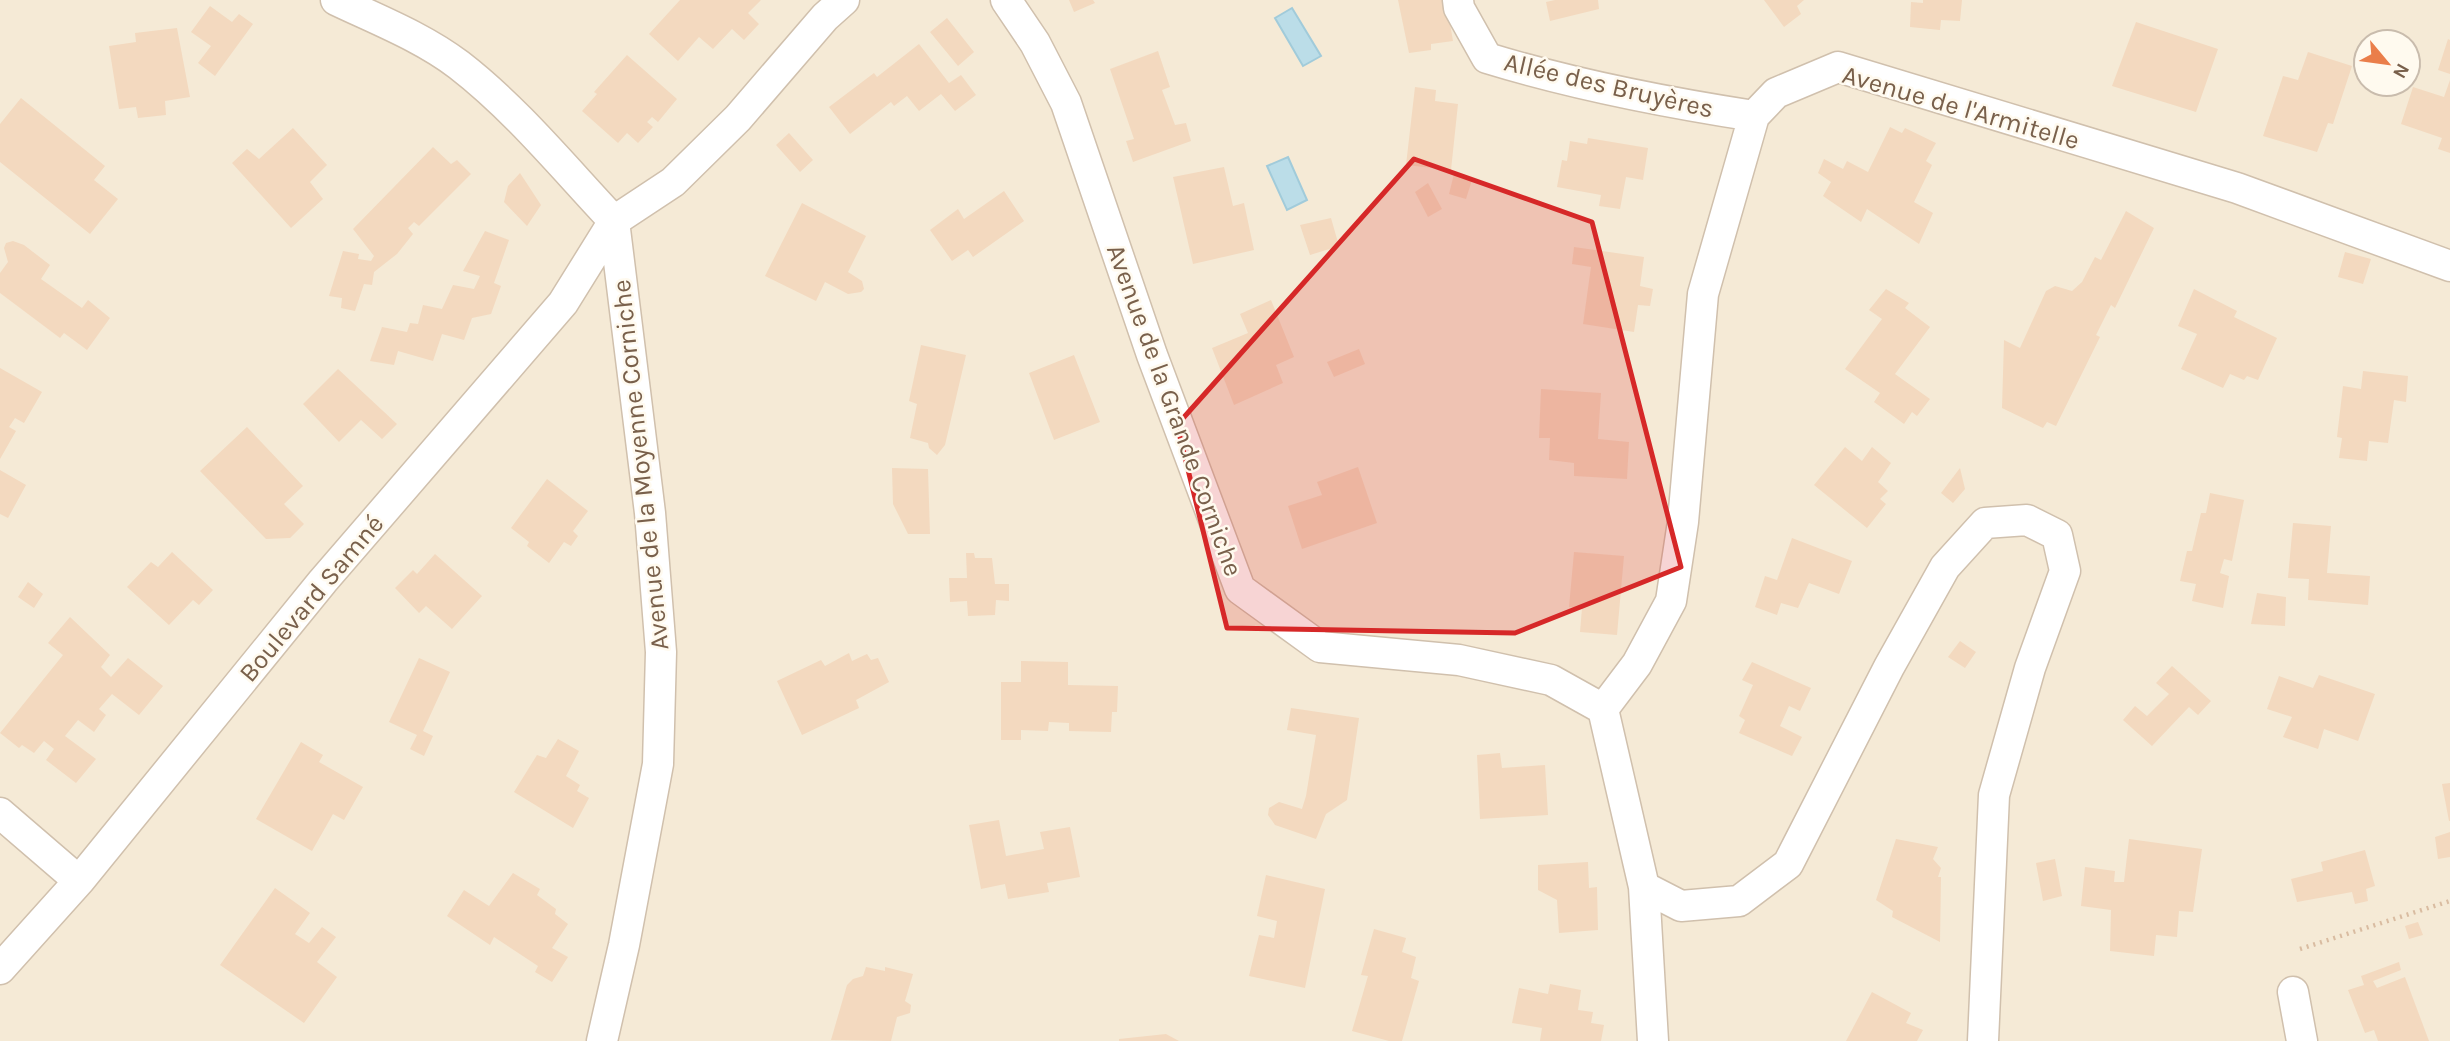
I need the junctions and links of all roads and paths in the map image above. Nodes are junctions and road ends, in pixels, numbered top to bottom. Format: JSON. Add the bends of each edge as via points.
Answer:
{"nodes":[{"id":1,"x":336,"y":0,"type":"edge"},
{"id":2,"x":844,"y":0,"type":"edge"},
{"id":3,"x":1006,"y":0,"type":"edge"},
{"id":4,"x":1458,"y":0,"type":"edge"},
{"id":5,"x":1754,"y":116,"type":"junction"},
{"id":6,"x":614,"y":220,"type":"junction"},
{"id":7,"x":2450,"y":265,"type":"edge"},
{"id":8,"x":1603,"y":709,"type":"junction"},
{"id":9,"x":0,"y":813,"type":"edge"},
{"id":10,"x":79,"y":881,"type":"junction"},
{"id":11,"x":1644,"y":887,"type":"junction"},
{"id":12,"x":2450,"y":901,"type":"edge"},
{"id":13,"x":2300,"y":949,"type":"dead end"},
{"id":14,"x":0,"y":969,"type":"edge"},
{"id":15,"x":2293,"y":992,"type":"dead end"},
{"id":16,"x":601,"y":1041,"type":"edge"},
{"id":17,"x":1653,"y":1041,"type":"edge"},
{"id":18,"x":1983,"y":1041,"type":"edge"},
{"id":19,"x":2302,"y":1041,"type":"edge"}],
"edges":[{"from":1,"to":6,"type":"street","via":[[421,40],[458,64],[493,94]]},
{"from":2,"to":6,"type":"street","via":[[738,118],[673,182]]},
{"from":3,"to":8,"type":"street","name":"Avenue de la Grande Corniche","via":[[1066,103],[1152,355],[1240,589],[1320,647],[1459,660],[1551,680]]},
{"from":4,"to":5,"type":"street","name":"Allée des Bruyères","via":[[1487,58],[1609,91]]},
{"from":5,"to":7,"type":"street","name":"Avenue de l'Armitelle","via":[[1776,93],[1838,66],[2237,188]]},
{"from":5,"to":8,"type":"street","name":"Avenue de l'Armitelle","via":[[1703,294],[1684,522],[1671,601],[1637,664]]},
{"from":6,"to":10,"type":"street","name":"Boulevard Samné","via":[[563,303],[323,581]]},
{"from":6,"to":16,"type":"street","name":"Avenue de la Moyenne Corniche","via":[[650,513],[661,652],[658,764]]},
{"from":8,"to":11,"type":"street"},
{"from":9,"to":10,"type":"street"},
{"from":10,"to":14,"type":"street","name":"Boulevard Samné"},
{"from":11,"to":17,"type":"street"},
{"from":11,"to":18,"type":"street","via":[[1681,906],[1739,901],[1788,864],[1945,567],[1985,523],[2027,520],[2057,536],[2065,571],[2030,668],[1994,795]]},
{"from":12,"to":13,"type":"path"},
{"from":15,"to":19,"type":"street"}]}
